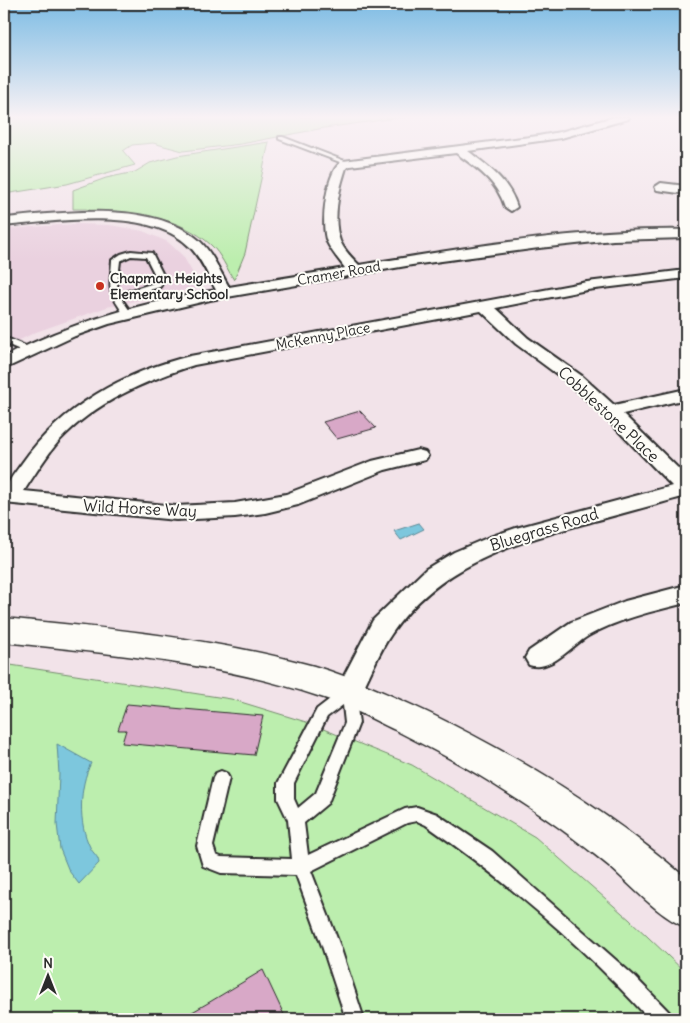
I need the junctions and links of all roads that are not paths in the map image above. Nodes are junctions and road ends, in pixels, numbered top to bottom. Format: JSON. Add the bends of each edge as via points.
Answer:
{"nodes":[{"id":1,"x":344,"y":165,"type":"edge"},
{"id":2,"x":479,"y":165,"type":"edge"},
{"id":3,"x":661,"y":187,"type":"dead end"},
{"id":4,"x":686,"y":190,"type":"edge"},
{"id":5,"x":511,"y":207,"type":"dead end"},
{"id":6,"x":4,"y":222,"type":"edge"},
{"id":7,"x":686,"y":234,"type":"edge"},
{"id":8,"x":355,"y":270,"type":"junction"},
{"id":9,"x":686,"y":274,"type":"edge"},
{"id":10,"x":225,"y":293,"type":"junction"},
{"id":11,"x":116,"y":297,"type":"junction"},
{"id":12,"x":484,"y":305,"type":"junction"},
{"id":13,"x":128,"y":314,"type":"junction"},
{"id":14,"x":4,"y":340,"type":"edge"},
{"id":15,"x":30,"y":350,"type":"junction"},
{"id":16,"x":4,"y":364,"type":"edge"},
{"id":17,"x":686,"y":394,"type":"edge"},
{"id":18,"x":610,"y":411,"type":"junction"},
{"id":19,"x":418,"y":456,"type":"dead end"},
{"id":20,"x":686,"y":489,"type":"edge"},
{"id":21,"x":6,"y":497,"type":"edge"},
{"id":22,"x":686,"y":594,"type":"edge"},
{"id":23,"x":4,"y":630,"type":"edge"},
{"id":24,"x":538,"y":658,"type":"dead end"},
{"id":25,"x":348,"y":692,"type":"junction"},
{"id":26,"x":220,"y":778,"type":"dead end"},
{"id":27,"x":296,"y":820,"type":"junction"},
{"id":28,"x":301,"y":867,"type":"junction"},
{"id":29,"x":686,"y":906,"type":"edge"},
{"id":30,"x":356,"y":1019,"type":"edge"},
{"id":31,"x":662,"y":1019,"type":"edge"}],
"edges":[{"from":1,"to":8,"type":"street","via":[[339,169],[334,193],[330,230],[334,242]]},
{"from":2,"to":5,"type":"street","via":[[504,187]]},
{"from":3,"to":4,"type":"street"},
{"from":6,"to":10,"type":"street","via":[[90,216],[122,218],[174,230],[199,248]]},
{"from":7,"to":8,"type":"street","name":"Cramer Road","via":[[607,236]]},
{"from":8,"to":10,"type":"street","name":"Cramer Road"},
{"from":9,"to":12,"type":"street","name":"McKenny Place","via":[[587,286]]},
{"from":10,"to":13,"type":"street","name":"Cramer Road"},
{"from":11,"to":11,"type":"lane","via":[[157,285],[161,279],[149,255],[137,252],[116,260],[112,287]]},
{"from":11,"to":13,"type":"lane"},
{"from":12,"to":18,"type":"street","name":"Cobblestone Place","via":[[522,342],[554,362]]},
{"from":12,"to":21,"type":"street","name":"McKenny Place","via":[[190,361],[160,370],[91,405],[55,434]]},
{"from":13,"to":15,"type":"street","name":"Cramer Road","via":[[69,333]]},
{"from":14,"to":15,"type":"lane"},
{"from":15,"to":16,"type":"street","name":"Cramer Road"},
{"from":17,"to":18,"type":"street"},
{"from":18,"to":20,"type":"street","name":"Cobblestone Place"},
{"from":19,"to":21,"type":"street","name":"Wild Horse Way","via":[[378,465],[291,500],[235,510],[176,513]]},
{"from":20,"to":25,"type":"street","name":"Bluegrass Road","via":[[524,533],[462,558],[434,575],[382,627]]},
{"from":22,"to":24,"type":"street","via":[[633,607],[580,629]]},
{"from":23,"to":25,"type":"street","via":[[175,649],[310,679]]},
{"from":25,"to":27,"type":"lane","via":[[352,723],[322,798]]},
{"from":25,"to":27,"type":"lane","via":[[322,713],[286,783],[286,799]]},
{"from":25,"to":29,"type":"street","via":[[441,735],[544,795],[652,874]]},
{"from":26,"to":28,"type":"lane","via":[[204,846],[209,860],[221,865]]},
{"from":27,"to":28,"type":"lane"},
{"from":28,"to":30,"type":"lane"},
{"from":28,"to":31,"type":"lane","via":[[405,816],[418,814],[431,819],[486,857],[557,918],[628,982]]}]}
